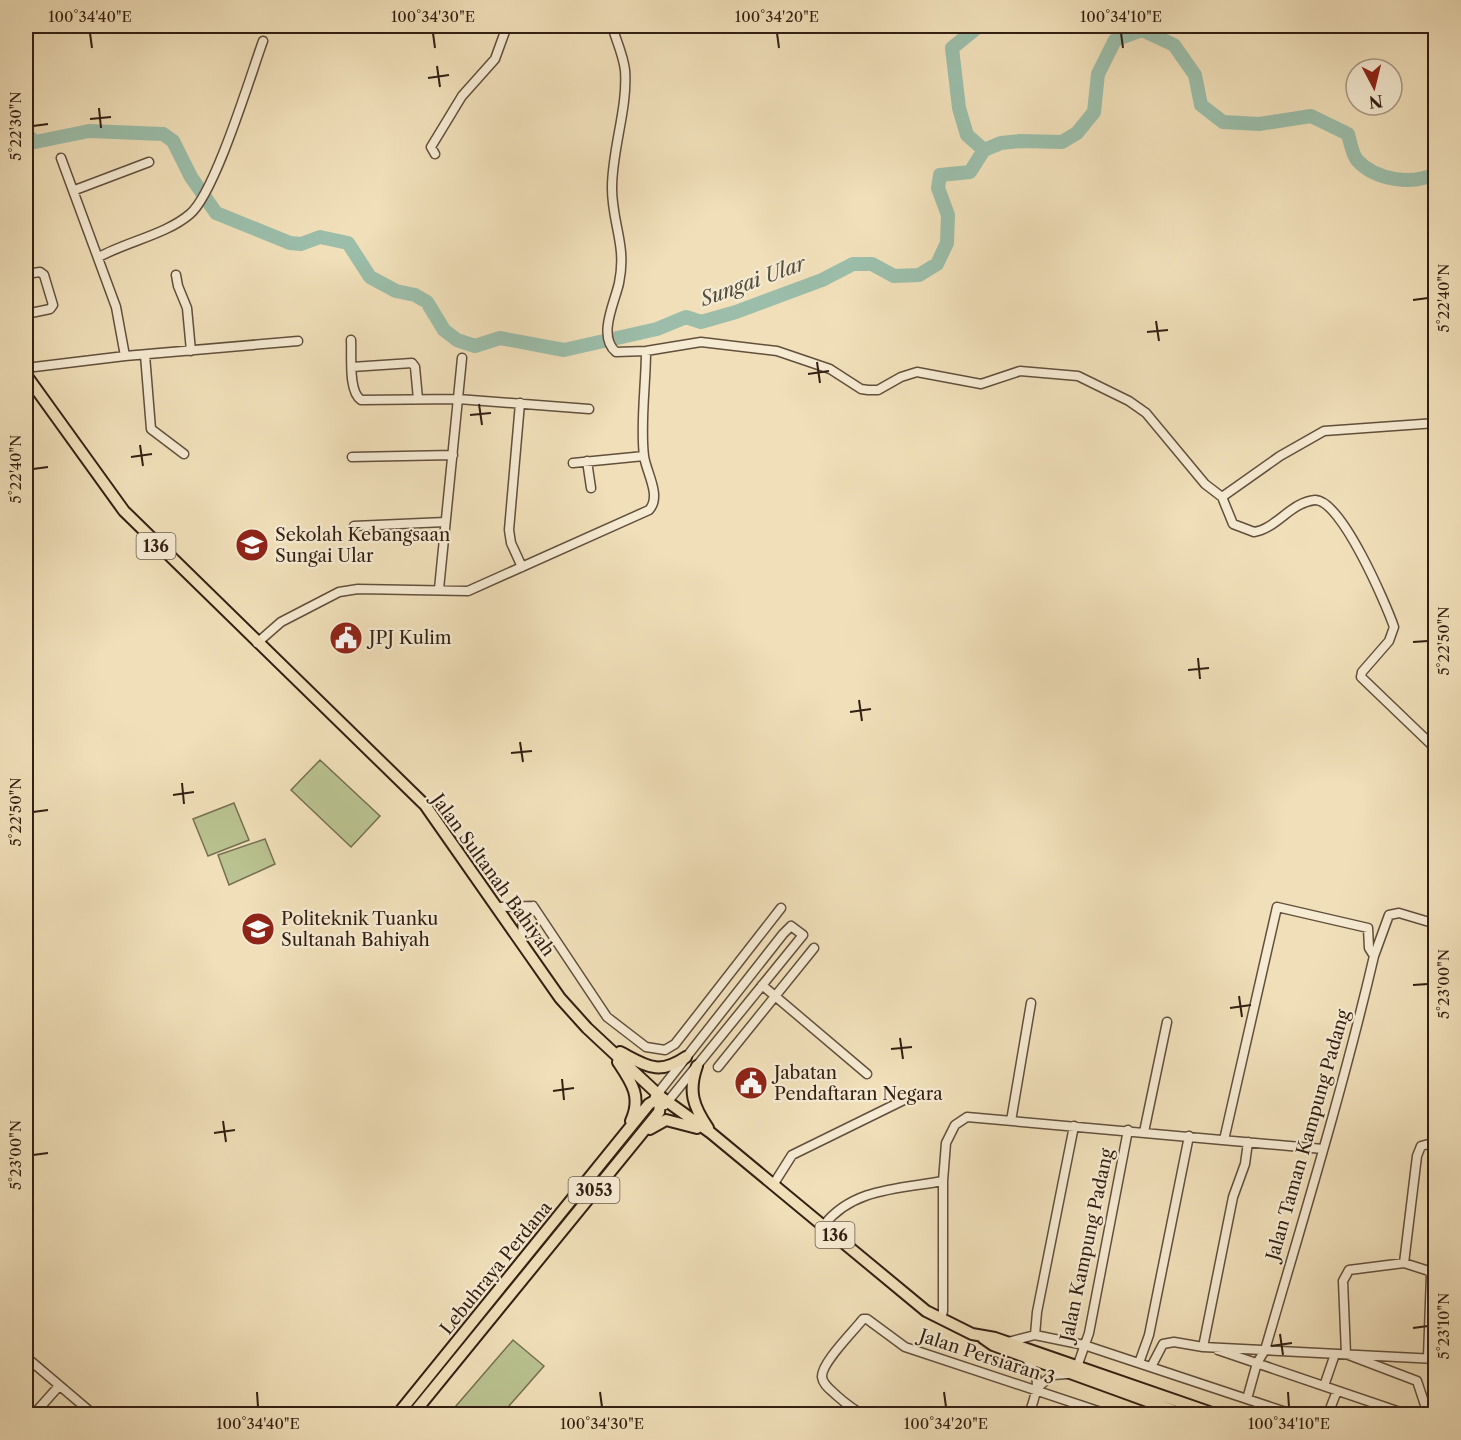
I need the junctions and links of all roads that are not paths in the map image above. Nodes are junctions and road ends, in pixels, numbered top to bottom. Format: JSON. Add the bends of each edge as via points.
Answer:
{"nodes":[{"id":1,"x":507,"y":26,"type":"edge"},
{"id":2,"x":612,"y":26,"type":"edge"},
{"id":3,"x":263,"y":41,"type":"dead end"},
{"id":4,"x":435,"y":154,"type":"dead end"},
{"id":5,"x":60,"y":158,"type":"dead end"},
{"id":6,"x":149,"y":162,"type":"dead end"},
{"id":7,"x":75,"y":190,"type":"junction"},
{"id":8,"x":99,"y":257,"type":"junction"},
{"id":9,"x":26,"y":274,"type":"edge"},
{"id":10,"x":176,"y":275,"type":"dead end"},
{"id":11,"x":26,"y":314,"type":"edge"},
{"id":12,"x":351,"y":340,"type":"dead end"},
{"id":13,"x":298,"y":342,"type":"dead end"},
{"id":14,"x":191,"y":351,"type":"junction"},
{"id":15,"x":646,"y":351,"type":"junction"},
{"id":16,"x":125,"y":356,"type":"junction"},
{"id":17,"x":145,"y":356,"type":"junction"},
{"id":18,"x":462,"y":358,"type":"dead end"},
{"id":19,"x":352,"y":367,"type":"junction"},
{"id":20,"x":26,"y":368,"type":"edge"},
{"id":21,"x":26,"y":375,"type":"edge"},
{"id":22,"x":418,"y":399,"type":"junction"},
{"id":23,"x":458,"y":399,"type":"junction"},
{"id":24,"x":520,"y":403,"type":"junction"},
{"id":25,"x":589,"y":409,"type":"dead end"},
{"id":26,"x":1436,"y":423,"type":"edge"},
{"id":27,"x":184,"y":454,"type":"dead end"},
{"id":28,"x":453,"y":455,"type":"junction"},
{"id":29,"x":644,"y":456,"type":"junction"},
{"id":30,"x":352,"y":457,"type":"dead end"},
{"id":31,"x":587,"y":461,"type":"junction"},
{"id":32,"x":573,"y":463,"type":"dead end"},
{"id":33,"x":591,"y":488,"type":"dead end"},
{"id":34,"x":1222,"y":497,"type":"junction"},
{"id":35,"x":446,"y":522,"type":"junction"},
{"id":36,"x":354,"y":526,"type":"dead end"},
{"id":37,"x":522,"y":567,"type":"junction"},
{"id":38,"x":439,"y":589,"type":"junction"},
{"id":39,"x":257,"y":643,"type":"junction"},
{"id":40,"x":1436,"y":749,"type":"edge"},
{"id":41,"x":533,"y":906,"type":"junction"},
{"id":42,"x":498,"y":907,"type":"junction"},
{"id":43,"x":781,"y":908,"type":"dead end"},
{"id":44,"x":771,"y":923,"type":"junction"},
{"id":45,"x":1436,"y":924,"type":"edge"},
{"id":46,"x":783,"y":934,"type":"junction"},
{"id":47,"x":522,"y":943,"type":"junction"},
{"id":48,"x":814,"y":948,"type":"dead end"},
{"id":49,"x":1374,"y":956,"type":"junction"},
{"id":50,"x":762,"y":985,"type":"junction"},
{"id":51,"x":775,"y":996,"type":"junction"},
{"id":52,"x":1031,"y":1003,"type":"dead end"},
{"id":53,"x":1167,"y":1022,"type":"dead end"},
{"id":54,"x":609,"y":1047,"type":"junction"},
{"id":55,"x":686,"y":1057,"type":"junction"},
{"id":56,"x":697,"y":1066,"type":"junction"},
{"id":57,"x":718,"y":1067,"type":"dead end"},
{"id":58,"x":867,"y":1074,"type":"dead end"},
{"id":59,"x":662,"y":1097,"type":"junction"},
{"id":60,"x":904,"y":1100,"type":"dead end"},
{"id":61,"x":1011,"y":1121,"type":"junction"},
{"id":62,"x":1074,"y":1126,"type":"junction"},
{"id":63,"x":1128,"y":1130,"type":"junction"},
{"id":64,"x":1144,"y":1132,"type":"junction"},
{"id":65,"x":711,"y":1133,"type":"junction"},
{"id":66,"x":1189,"y":1136,"type":"junction"},
{"id":67,"x":1224,"y":1140,"type":"junction"},
{"id":68,"x":1248,"y":1142,"type":"junction"},
{"id":69,"x":1436,"y":1142,"type":"edge"},
{"id":70,"x":623,"y":1146,"type":"junction"},
{"id":71,"x":1323,"y":1149,"type":"junction"},
{"id":72,"x":616,"y":1164,"type":"junction"},
{"id":73,"x":943,"y":1181,"type":"junction"},
{"id":74,"x":773,"y":1185,"type":"junction"},
{"id":75,"x":824,"y":1225,"type":"junction"},
{"id":76,"x":547,"y":1229,"type":"junction"},
{"id":77,"x":1404,"y":1263,"type":"junction"},
{"id":78,"x":530,"y":1269,"type":"junction"},
{"id":79,"x":940,"y":1320,"type":"junction"},
{"id":80,"x":1035,"y":1335,"type":"junction"},
{"id":81,"x":983,"y":1338,"type":"junction"},
{"id":82,"x":1008,"y":1342,"type":"junction"},
{"id":83,"x":1084,"y":1345,"type":"junction"},
{"id":84,"x":1206,"y":1347,"type":"junction"},
{"id":85,"x":1265,"y":1350,"type":"junction"},
{"id":86,"x":1335,"y":1354,"type":"junction"},
{"id":87,"x":1346,"y":1354,"type":"junction"},
{"id":88,"x":26,"y":1357,"type":"edge"},
{"id":89,"x":1026,"y":1358,"type":"junction"},
{"id":90,"x":1432,"y":1358,"type":"edge"},
{"id":91,"x":1139,"y":1363,"type":"junction"},
{"id":92,"x":1257,"y":1363,"type":"junction"},
{"id":93,"x":1077,"y":1366,"type":"junction"},
{"id":94,"x":1151,"y":1367,"type":"junction"},
{"id":95,"x":1068,"y":1374,"type":"junction"},
{"id":96,"x":1436,"y":1378,"type":"edge"},
{"id":97,"x":59,"y":1386,"type":"junction"},
{"id":98,"x":1324,"y":1386,"type":"junction"},
{"id":99,"x":1038,"y":1388,"type":"junction"},
{"id":100,"x":1337,"y":1391,"type":"junction"},
{"id":101,"x":1436,"y":1391,"type":"edge"},
{"id":102,"x":1247,"y":1399,"type":"junction"},
{"id":103,"x":34,"y":1414,"type":"edge"},
{"id":104,"x":93,"y":1414,"type":"edge"},
{"id":105,"x":398,"y":1414,"type":"edge"},
{"id":106,"x":413,"y":1414,"type":"edge"},
{"id":107,"x":863,"y":1414,"type":"edge"},
{"id":108,"x":1029,"y":1414,"type":"edge"},
{"id":109,"x":1107,"y":1414,"type":"edge"},
{"id":110,"x":1183,"y":1414,"type":"edge"},
{"id":111,"x":1215,"y":1414,"type":"edge"},
{"id":112,"x":1292,"y":1414,"type":"edge"},
{"id":113,"x":1328,"y":1414,"type":"edge"},
{"id":114,"x":1406,"y":1414,"type":"edge"},
{"id":115,"x":1428,"y":1414,"type":"edge"}],
"edges":[{"from":1,"to":4,"type":"street","via":[[495,59],[462,96],[431,147]]},
{"from":2,"to":15,"type":"street","via":[[625,77],[612,186],[613,216],[622,243],[621,272],[608,332],[611,347],[620,354]]},
{"from":3,"to":8,"type":"street","via":[[197,208],[179,221]]},
{"from":5,"to":7,"type":"street"},
{"from":6,"to":7,"type":"street"},
{"from":7,"to":8,"type":"street","via":[[80,213]]},
{"from":8,"to":16,"type":"street","via":[[116,307]]},
{"from":9,"to":11,"type":"street","via":[[44,275],[53,305]]},
{"from":10,"to":14,"type":"street","via":[[187,308]]},
{"from":12,"to":19,"type":"street"},
{"from":13,"to":14,"type":"street"},
{"from":14,"to":17,"type":"street"},
{"from":15,"to":29,"type":"street"},
{"from":15,"to":34,"type":"street","via":[[701,342],[777,351],[830,369],[868,390],[878,390],[917,372],[981,384],[1020,371],[1078,376],[1146,413],[1205,484]]},
{"from":16,"to":17,"type":"street"},
{"from":16,"to":20,"type":"street"},
{"from":17,"to":27,"type":"street","via":[[151,429]]},
{"from":18,"to":23,"type":"street"},
{"from":19,"to":22,"type":"street","via":[[357,397],[361,400]]},
{"from":19,"to":22,"type":"street","via":[[412,363]]},
{"from":21,"to":39,"type":"main road","name":"Jalan Sultanah Bahiyah","number":"136","via":[[124,511]]},
{"from":22,"to":23,"type":"street"},
{"from":23,"to":24,"type":"street"},
{"from":23,"to":28,"type":"street"},
{"from":24,"to":25,"type":"street"},
{"from":24,"to":37,"type":"street","via":[[509,530]]},
{"from":26,"to":34,"type":"street","via":[[1324,432],[1280,456]]},
{"from":28,"to":30,"type":"street"},
{"from":28,"to":35,"type":"street"},
{"from":29,"to":31,"type":"street"},
{"from":29,"to":37,"type":"street","via":[[654,495],[649,510]]},
{"from":31,"to":32,"type":"street"},
{"from":31,"to":33,"type":"street"},
{"from":34,"to":40,"type":"street","via":[[1233,524],[1254,532],[1268,528],[1314,500],[1331,510],[1361,552],[1394,627],[1389,641],[1362,672],[1362,679]]},
{"from":35,"to":36,"type":"street"},
{"from":35,"to":38,"type":"street"},
{"from":37,"to":38,"type":"street","via":[[468,591]]},
{"from":38,"to":39,"type":"street","via":[[339,592],[281,622]]},
{"from":39,"to":42,"type":"main road","name":"Jalan Sultanah Bahiyah","number":"136","via":[[425,805]]},
{"from":41,"to":42,"type":"street"},
{"from":41,"to":44,"type":"street","via":[[603,1012],[655,1050],[675,1044]]},
{"from":41,"to":47,"type":"street","via":[[523,914]]},
{"from":42,"to":47,"type":"main road","name":"Jalan Sultanah Bahiyah","number":"136"},
{"from":43,"to":44,"type":"street"},
{"from":44,"to":46,"type":"street"},
{"from":45,"to":49,"type":"street","via":[[1399,913],[1389,915]]},
{"from":46,"to":50,"type":"street","via":[[791,926],[802,934]]},
{"from":46,"to":55,"type":"street"},
{"from":47,"to":54,"type":"main road","name":"Jalan Sultanah Bahiyah","number":"136","via":[[560,999]]},
{"from":48,"to":51,"type":"street"},
{"from":49,"to":67,"type":"street","name":"Jalan Taman Kampung Padang","via":[[1370,952],[1368,928],[1277,907]]},
{"from":49,"to":71,"type":"street","name":"Jalan Taman Kampung Padang"},
{"from":50,"to":51,"type":"street"},
{"from":50,"to":56,"type":"street"},
{"from":51,"to":57,"type":"street"},
{"from":51,"to":58,"type":"street"},
{"from":52,"to":61,"type":"street"},
{"from":53,"to":64,"type":"street"},
{"from":54,"to":55,"type":"main road","via":[[659,1069]]},
{"from":54,"to":59,"type":"main road","name":"Jalan Sultanah Bahiyah","number":"136"},
{"from":54,"to":70,"type":"main road","via":[[637,1096]]},
{"from":55,"to":59,"type":"street"},
{"from":56,"to":59,"type":"street"},
{"from":56,"to":65,"type":"main road","via":[[691,1081],[693,1101]]},
{"from":59,"to":65,"type":"main road","name":"Jalan Sultanah Bahiyah","number":"136"},
{"from":59,"to":70,"type":"main road","name":"Lebuhraya Perdana","number":"3053","via":[[649,1104]]},
{"from":59,"to":70,"type":"main road","name":"Lebuhraya Perdana","number":"3053","via":[[659,1112]]},
{"from":60,"to":74,"type":"street","via":[[792,1155]]},
{"from":61,"to":62,"type":"street"},
{"from":61,"to":73,"type":"street","via":[[967,1117],[955,1125],[946,1143]]},
{"from":62,"to":63,"type":"street"},
{"from":62,"to":80,"type":"street"},
{"from":63,"to":64,"type":"street"},
{"from":63,"to":83,"type":"street","name":"Jalan Kampung Padang"},
{"from":64,"to":66,"type":"street"},
{"from":65,"to":70,"type":"main road","via":[[666,1120]]},
{"from":65,"to":74,"type":"main road","name":"Jalan Sultanah Bahiyah","number":"136"},
{"from":66,"to":67,"type":"street"},
{"from":66,"to":91,"type":"street","via":[[1149,1335]]},
{"from":67,"to":68,"type":"street"},
{"from":68,"to":71,"type":"street"},
{"from":68,"to":84,"type":"street","via":[[1233,1197]]},
{"from":69,"to":77,"type":"street","via":[[1422,1146],[1418,1155]]},
{"from":70,"to":72,"type":"main road","name":"Lebuhraya Perdana","number":"3053"},
{"from":70,"to":76,"type":"main road","name":"Lebuhraya Perdana","number":"3053"},
{"from":71,"to":85,"type":"street","name":"Jalan Taman Kampung Padang"},
{"from":72,"to":76,"type":"main road"},
{"from":72,"to":78,"type":"main road","name":"Lebuhraya Perdana","number":"3053"},
{"from":73,"to":75,"type":"street","via":[[860,1196],[833,1213]]},
{"from":73,"to":79,"type":"street","via":[[944,1303]]},
{"from":74,"to":75,"type":"main road","name":"Jalan Sultanah Bahiyah","number":"136"},
{"from":75,"to":79,"type":"main road","name":"Jalan Sultanah Bahiyah","number":"136"},
{"from":76,"to":78,"type":"main road"},
{"from":76,"to":105,"type":"main road","name":"Lebuhraya Perdana","number":"3053"},
{"from":77,"to":87,"type":"street","via":[[1347,1272],[1343,1281]]},
{"from":77,"to":90,"type":"street","via":[[1430,1271]]},
{"from":78,"to":106,"type":"main road","name":"Lebuhraya Perdana","number":"3053"},
{"from":79,"to":81,"type":"main road","name":"Jalan Sultanah Bahiyah","number":"136"},
{"from":80,"to":82,"type":"street"},
{"from":80,"to":83,"type":"street"},
{"from":81,"to":82,"type":"main road","name":"Jalan Sultanah Bahiyah","number":"136"},
{"from":81,"to":89,"type":"main road","name":"Jalan Sultanah Bahiyah","number":"136"},
{"from":82,"to":93,"type":"main road","name":"Jalan Sultanah Bahiyah","number":"136"},
{"from":83,"to":91,"type":"street"},
{"from":83,"to":93,"type":"street","name":"Jalan Kampung Padang"},
{"from":84,"to":85,"type":"street"},
{"from":84,"to":92,"type":"street"},
{"from":84,"to":94,"type":"street","via":[[1163,1344]]},
{"from":85,"to":86,"type":"street"},
{"from":85,"to":92,"type":"street","name":"Jalan Taman Kampung Padang"},
{"from":86,"to":87,"type":"street"},
{"from":86,"to":98,"type":"street"},
{"from":87,"to":90,"type":"street"},
{"from":87,"to":115,"type":"street","via":[[1417,1381]]},
{"from":88,"to":97,"type":"street"},
{"from":89,"to":95,"type":"main road","name":"Jalan Sultanah Bahiyah","number":"136"},
{"from":89,"to":99,"type":"street","via":[[1034,1367]]},
{"from":91,"to":94,"type":"street"},
{"from":92,"to":98,"type":"street"},
{"from":92,"to":102,"type":"street","name":"Jalan Taman Kampung Padang"},
{"from":93,"to":111,"type":"main road","name":"Jalan Sultanah Bahiyah","number":"136"},
{"from":94,"to":102,"type":"street"},
{"from":95,"to":99,"type":"street","via":[[1053,1375]]},
{"from":95,"to":110,"type":"main road","name":"Jalan Sultanah Bahiyah","number":"136"},
{"from":96,"to":101,"type":"street"},
{"from":97,"to":103,"type":"street"},
{"from":97,"to":104,"type":"street"},
{"from":98,"to":100,"type":"street"},
{"from":99,"to":107,"type":"street","name":"Jalan Persiaran 3","via":[[905,1347],[872,1320],[863,1319],[823,1369],[824,1384]]},
{"from":99,"to":108,"type":"street"},
{"from":99,"to":109,"type":"street","name":"Jalan Persiaran 3"},
{"from":100,"to":113,"type":"street"},
{"from":100,"to":114,"type":"street"},
{"from":102,"to":112,"type":"street"}]}
